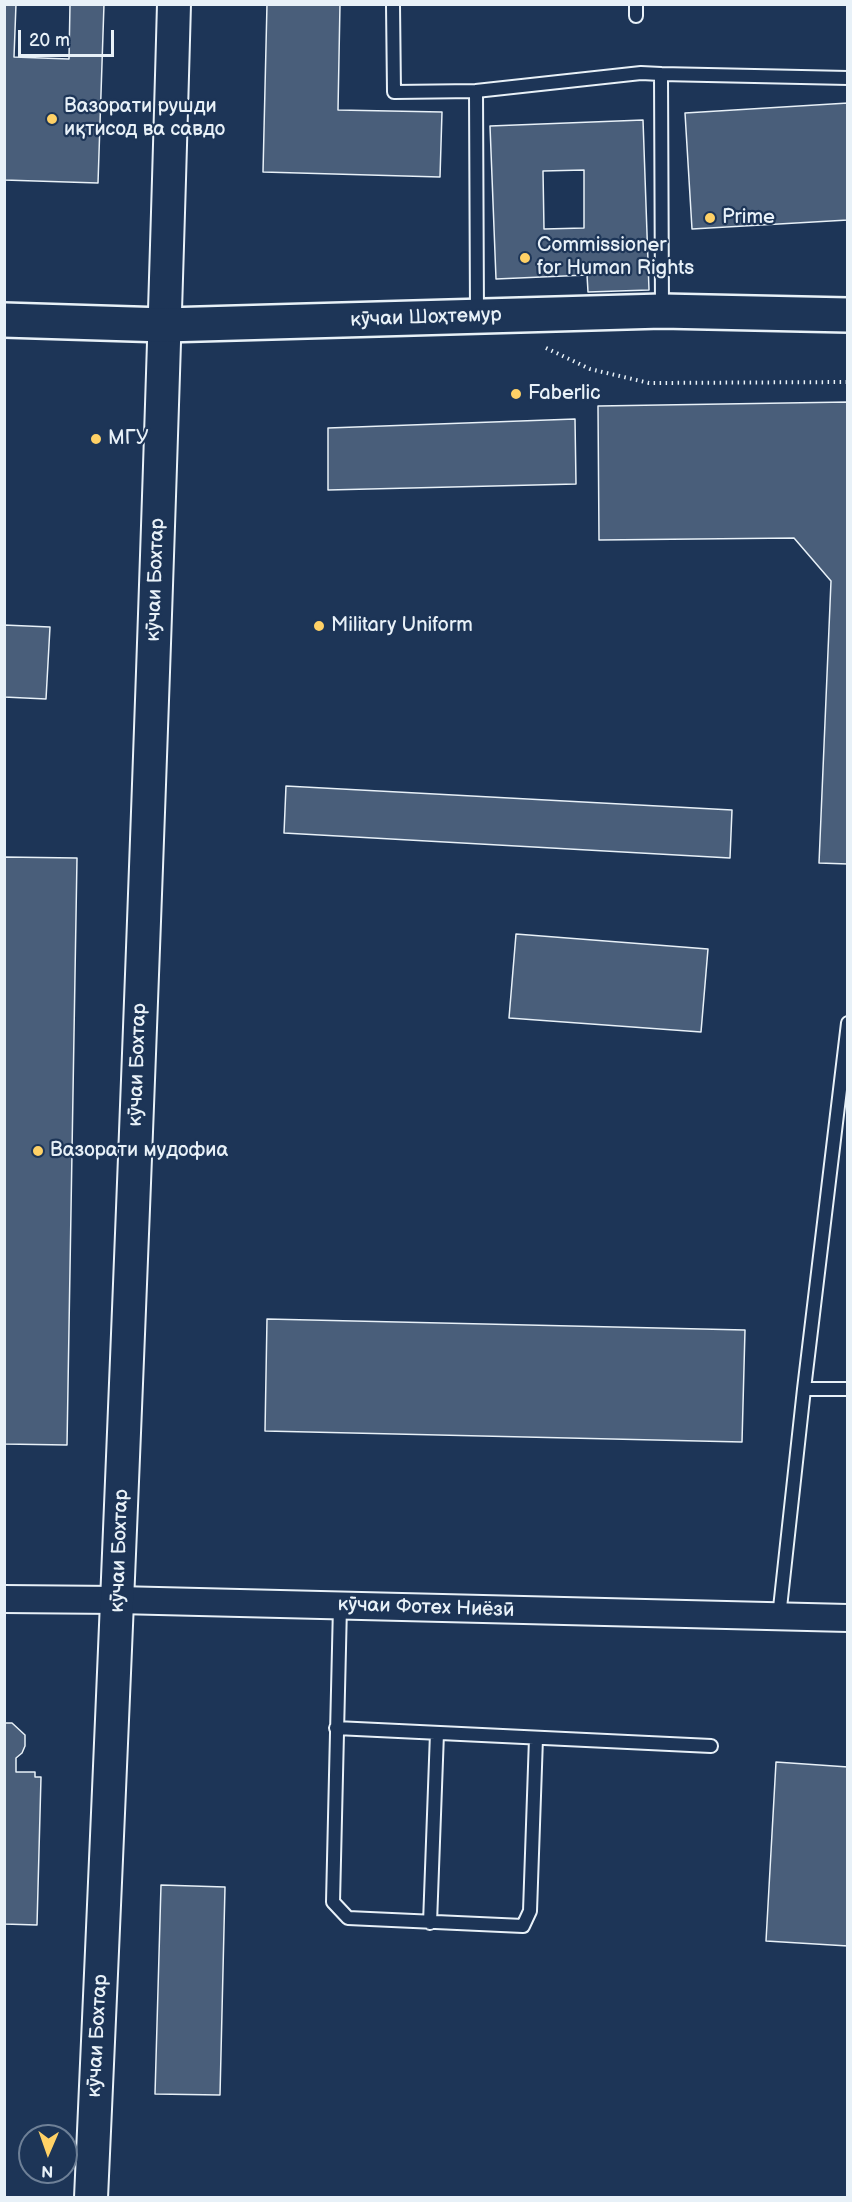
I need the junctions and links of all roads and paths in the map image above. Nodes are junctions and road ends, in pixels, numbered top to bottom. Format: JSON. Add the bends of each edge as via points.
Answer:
{"nodes":[{"id":1,"x":174,"y":4,"type":"edge"},
{"id":2,"x":393,"y":5,"type":"edge"},
{"id":3,"x":661,"y":74,"type":"junction"},
{"id":4,"x":848,"y":78,"type":"edge"},
{"id":5,"x":476,"y":91,"type":"junction"},
{"id":6,"x":662,"y":311,"type":"junction"},
{"id":7,"x":848,"y":315,"type":"edge"},
{"id":8,"x":477,"y":316,"type":"junction"},
{"id":9,"x":4,"y":320,"type":"edge"},
{"id":10,"x":165,"y":325,"type":"junction"},
{"id":11,"x":538,"y":345,"type":"dead end"},
{"id":12,"x":848,"y":382,"type":"edge"},
{"id":13,"x":848,"y":1023,"type":"edge"},
{"id":14,"x":804,"y":1389,"type":"junction"},
{"id":15,"x":848,"y":1389,"type":"edge"},
{"id":16,"x":4,"y":1599,"type":"edge"},
{"id":17,"x":118,"y":1600,"type":"junction"},
{"id":18,"x":340,"y":1606,"type":"junction"},
{"id":19,"x":779,"y":1617,"type":"junction"},
{"id":20,"x":848,"y":1618,"type":"edge"},
{"id":21,"x":336,"y":1728,"type":"junction"},
{"id":22,"x":437,"y":1733,"type":"junction"},
{"id":23,"x":536,"y":1738,"type":"junction"},
{"id":24,"x":711,"y":1746,"type":"dead end"},
{"id":25,"x":430,"y":1923,"type":"junction"},
{"id":26,"x":91,"y":2198,"type":"edge"}],
"edges":[{"from":1,"to":10,"type":"street","name":"кӯчаи Бохтар"},
{"from":2,"to":5,"type":"lane","via":[[394,92]]},
{"from":3,"to":4,"type":"lane"},
{"from":3,"to":5,"type":"lane"},
{"from":3,"to":6,"type":"lane"},
{"from":5,"to":8,"type":"lane"},
{"from":6,"to":7,"type":"main road","name":"кӯчаи Шоҳтемур"},
{"from":6,"to":8,"type":"main road","name":"кӯчаи Шоҳтемур"},
{"from":8,"to":10,"type":"main road","name":"кӯчаи Шоҳтемур"},
{"from":9,"to":10,"type":"main road","name":"кӯчаи Шоҳтемур"},
{"from":10,"to":17,"type":"street","name":"кӯчаи Бохтар"},
{"from":11,"to":12,"type":"path","via":[[590,369],[649,383]]},
{"from":13,"to":14,"type":"lane"},
{"from":14,"to":15,"type":"lane"},
{"from":14,"to":19,"type":"lane"},
{"from":16,"to":17,"type":"street","name":"кӯчаи Фотех Ниёзӣ"},
{"from":17,"to":18,"type":"street","name":"кӯчаи Фотех Ниёзӣ"},
{"from":17,"to":26,"type":"street","name":"кӯчаи Бохтар"},
{"from":18,"to":19,"type":"street","name":"кӯчаи Фотех Ниёзӣ"},
{"from":18,"to":21,"type":"lane"},
{"from":19,"to":20,"type":"street","name":"кӯчаи Фотех Ниёзӣ"},
{"from":21,"to":22,"type":"lane"},
{"from":21,"to":25,"type":"lane","via":[[333,1902],[348,1918]]},
{"from":22,"to":23,"type":"lane"},
{"from":22,"to":25,"type":"lane"},
{"from":23,"to":24,"type":"lane"},
{"from":23,"to":25,"type":"lane","via":[[530,1911],[523,1926]]}]}
